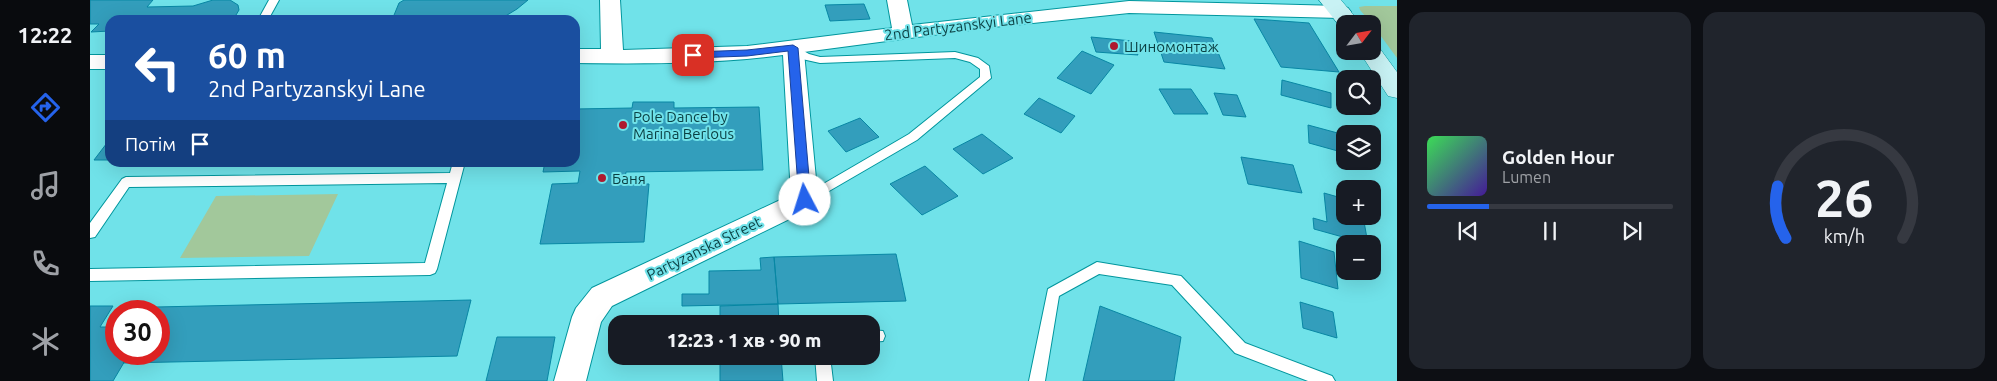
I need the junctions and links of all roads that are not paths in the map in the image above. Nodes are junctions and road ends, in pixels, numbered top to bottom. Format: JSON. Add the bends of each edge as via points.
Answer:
{"nodes":[{"id":1,"x":274,"y":0,"type":"edge"},
{"id":2,"x":610,"y":0,"type":"edge"},
{"id":3,"x":897,"y":0,"type":"edge"},
{"id":4,"x":1340,"y":12,"type":"edge"},
{"id":5,"x":266,"y":15,"type":"edge"},
{"id":6,"x":903,"y":32,"type":"junction"},
{"id":7,"x":793,"y":48,"type":"junction"},
{"id":8,"x":580,"y":56,"type":"edge"},
{"id":9,"x":612,"y":56,"type":"junction"},
{"id":10,"x":1376,"y":60,"type":"edge"},
{"id":11,"x":90,"y":62,"type":"edge"},
{"id":12,"x":105,"y":62,"type":"edge"},
{"id":13,"x":1397,"y":90,"type":"edge"},
{"id":14,"x":457,"y":167,"type":"edge"},
{"id":15,"x":454,"y":178,"type":"junction"},
{"id":16,"x":805,"y":200,"type":"junction"},
{"id":17,"x":90,"y":233,"type":"edge"},
{"id":18,"x":90,"y":274,"type":"edge"},
{"id":19,"x":823,"y":365,"type":"edge"},
{"id":20,"x":570,"y":381,"type":"edge"},
{"id":21,"x":824,"y":381,"type":"edge"},
{"id":22,"x":1037,"y":381,"type":"edge"},
{"id":23,"x":1327,"y":381,"type":"edge"}],
"edges":[{"from":1,"to":5,"type":"lane"},
{"from":2,"to":9,"type":"street"},
{"from":3,"to":6,"type":"street"},
{"from":4,"to":6,"type":"street","name":"2nd Partyzanskyi Lane","via":[[1129,7]]},
{"from":6,"to":7,"type":"street","name":"2nd Partyzanskyi Lane"},
{"from":7,"to":9,"type":"street","name":"2nd Partyzanskyi Lane","via":[[747,53]]},
{"from":7,"to":16,"type":"street"},
{"from":7,"to":16,"type":"lane","via":[[806,57],[820,60],[955,55],[974,60],[985,68],[986,78],[913,137]]},
{"from":8,"to":9,"type":"street","name":"2nd Partyzanskyi Lane"},
{"from":10,"to":13,"type":"main road"},
{"from":11,"to":12,"type":"street"},
{"from":14,"to":15,"type":"lane"},
{"from":15,"to":17,"type":"lane","via":[[126,182]]},
{"from":15,"to":18,"type":"lane","via":[[430,269]]},
{"from":16,"to":20,"type":"street","name":"Partyzanska Street","via":[[602,297],[587,318]]},
{"from":19,"to":21,"type":"lane"},
{"from":22,"to":23,"type":"lane","via":[[1053,294],[1097,268],[1176,280],[1240,348]]}]}
